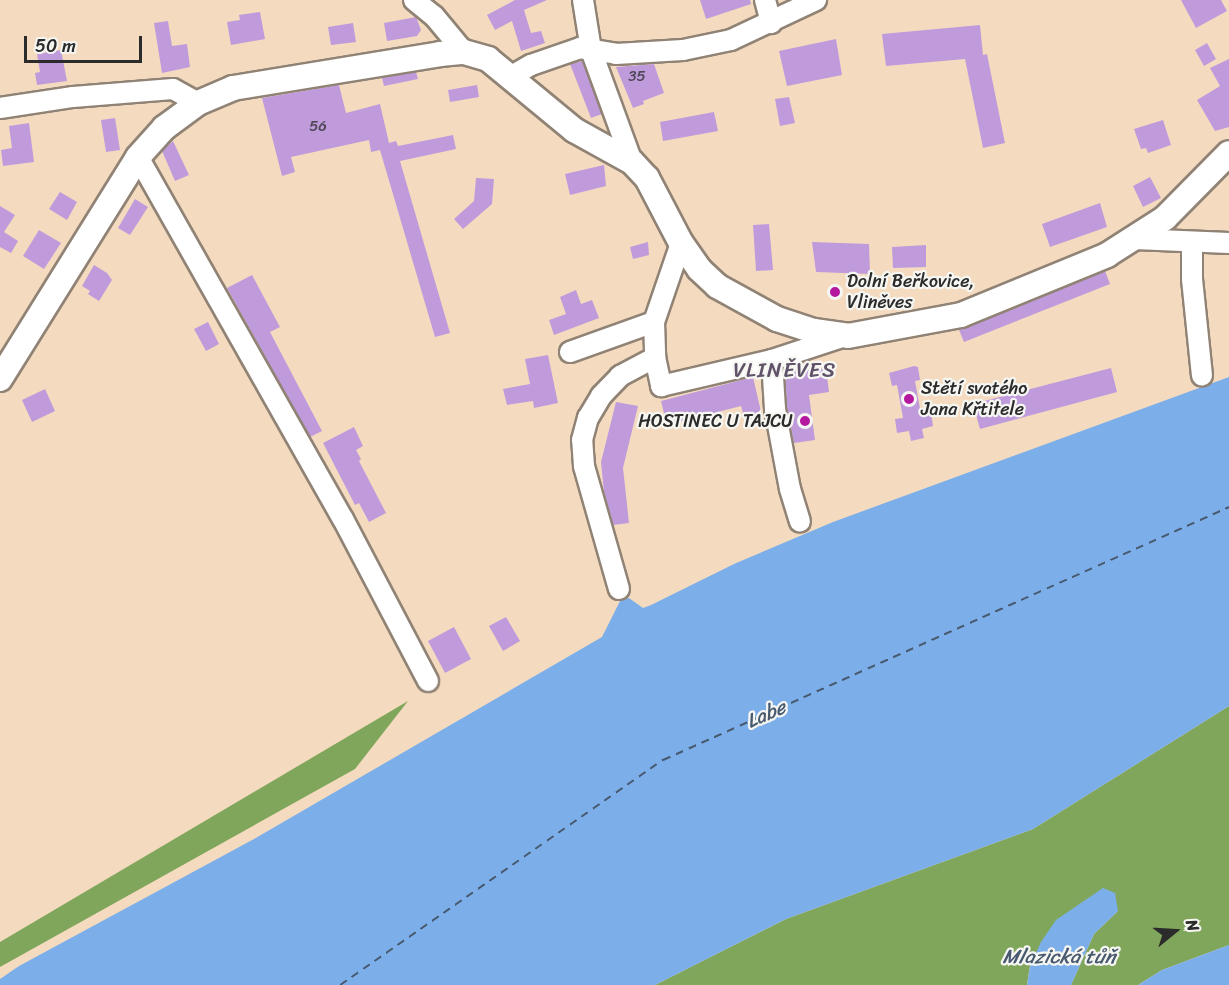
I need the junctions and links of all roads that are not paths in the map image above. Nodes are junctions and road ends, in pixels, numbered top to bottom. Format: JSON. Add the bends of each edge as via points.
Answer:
{"nodes":[{"id":1,"x":414,"y":0,"type":"edge"},
{"id":2,"x":583,"y":0,"type":"edge"},
{"id":3,"x":765,"y":0,"type":"edge"},
{"id":4,"x":816,"y":0,"type":"edge"},
{"id":5,"x":771,"y":23,"type":"junction"},
{"id":6,"x":591,"y":50,"type":"junction"},
{"id":7,"x":464,"y":52,"type":"junction"},
{"id":8,"x":510,"y":77,"type":"junction"},
{"id":9,"x":198,"y":103,"type":"junction"},
{"id":10,"x":0,"y":108,"type":"edge"},
{"id":11,"x":1229,"y":153,"type":"edge"},
{"id":12,"x":138,"y":157,"type":"junction"},
{"id":13,"x":632,"y":162,"type":"junction"},
{"id":14,"x":1135,"y":239,"type":"junction"},
{"id":15,"x":1192,"y":242,"type":"junction"},
{"id":16,"x":681,"y":243,"type":"junction"},
{"id":17,"x":1229,"y":243,"type":"edge"},
{"id":18,"x":654,"y":322,"type":"junction"},
{"id":19,"x":848,"y":336,"type":"junction"},
{"id":20,"x":570,"y":352,"type":"dead end"},
{"id":21,"x":655,"y":357,"type":"junction"},
{"id":22,"x":772,"y":360,"type":"junction"},
{"id":23,"x":1202,"y":375,"type":"dead end"},
{"id":24,"x":0,"y":379,"type":"edge"},
{"id":25,"x":800,"y":522,"type":"dead end"},
{"id":26,"x":619,"y":589,"type":"dead end"},
{"id":27,"x":428,"y":681,"type":"dead end"}],
"edges":[{"from":1,"to":7,"type":"street","via":[[434,16]]},
{"from":2,"to":6,"type":"street"},
{"from":3,"to":5,"type":"street"},
{"from":4,"to":5,"type":"street"},
{"from":5,"to":6,"type":"street","via":[[731,40],[683,50],[616,54]]},
{"from":6,"to":8,"type":"street","via":[[580,48],[531,65]]},
{"from":6,"to":13,"type":"street"},
{"from":7,"to":8,"type":"street","via":[[488,59]]},
{"from":7,"to":9,"type":"street","via":[[233,88]]},
{"from":8,"to":13,"type":"street","via":[[574,130]]},
{"from":9,"to":10,"type":"street","via":[[172,89]]},
{"from":9,"to":12,"type":"street","via":[[165,128]]},
{"from":11,"to":14,"type":"street","via":[[1190,195]]},
{"from":12,"to":24,"type":"street"},
{"from":12,"to":27,"type":"street","via":[[343,519]]},
{"from":13,"to":16,"type":"street","via":[[647,178]]},
{"from":14,"to":15,"type":"street"},
{"from":14,"to":19,"type":"street","via":[[1107,255],[961,315]]},
{"from":15,"to":17,"type":"street"},
{"from":15,"to":23,"type":"street"},
{"from":16,"to":18,"type":"street"},
{"from":16,"to":19,"type":"street","via":[[711,280],[744,303],[814,331]]},
{"from":18,"to":20,"type":"street"},
{"from":18,"to":21,"type":"street"},
{"from":19,"to":22,"type":"street"},
{"from":21,"to":22,"type":"street","via":[[661,386]]},
{"from":21,"to":26,"type":"street","via":[[620,376],[601,396],[588,417],[582,440],[584,466]]},
{"from":22,"to":25,"type":"street","via":[[775,409]]}]}
